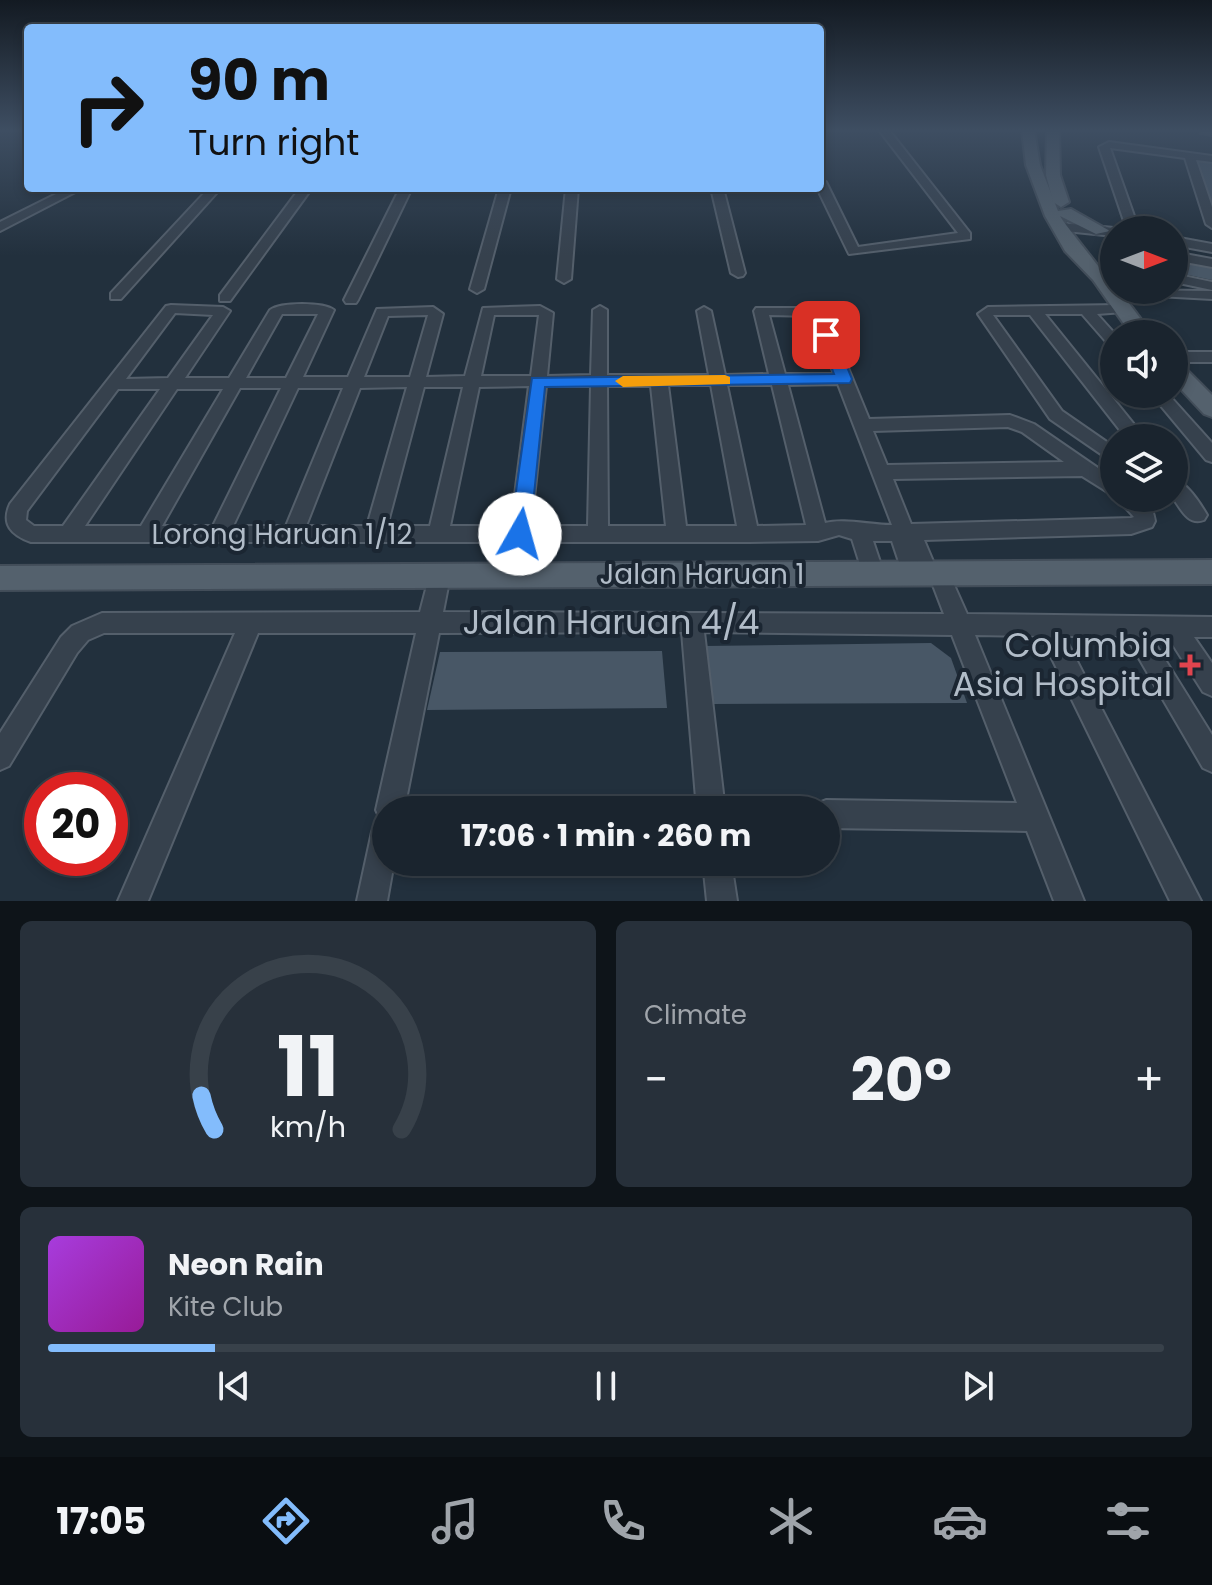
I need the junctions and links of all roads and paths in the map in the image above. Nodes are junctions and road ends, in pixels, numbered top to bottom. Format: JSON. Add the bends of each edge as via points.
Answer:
{"nodes":[{"id":1,"x":917,"y":172,"type":"edge"},
{"id":2,"x":1037,"y":172,"type":"edge"},
{"id":3,"x":1053,"y":172,"type":"edge"},
{"id":4,"x":1113,"y":172,"type":"edge"},
{"id":5,"x":1194,"y":172,"type":"edge"},
{"id":6,"x":824,"y":190,"type":"edge"},
{"id":7,"x":69,"y":192,"type":"edge"},
{"id":8,"x":211,"y":192,"type":"edge"},
{"id":9,"x":303,"y":192,"type":"edge"},
{"id":10,"x":404,"y":192,"type":"edge"},
{"id":11,"x":504,"y":192,"type":"edge"},
{"id":12,"x":572,"y":192,"type":"edge"},
{"id":13,"x":718,"y":192,"type":"edge"},
{"id":14,"x":1128,"y":216,"type":"edge"},
{"id":15,"x":1067,"y":222,"type":"junction"},
{"id":16,"x":1212,"y":224,"type":"edge"},
{"id":17,"x":0,"y":227,"type":"edge"},
{"id":18,"x":1100,"y":229,"type":"edge"},
{"id":19,"x":1100,"y":236,"type":"edge"},
{"id":20,"x":1087,"y":244,"type":"junction"},
{"id":21,"x":1188,"y":244,"type":"edge"},
{"id":22,"x":1212,"y":248,"type":"edge"},
{"id":23,"x":1188,"y":258,"type":"edge"},
{"id":24,"x":1212,"y":262,"type":"edge"},
{"id":25,"x":1100,"y":263,"type":"edge"},
{"id":26,"x":738,"y":273,"type":"dead end"},
{"id":27,"x":1100,"y":278,"type":"edge"},
{"id":28,"x":564,"y":279,"type":"dead end"},
{"id":29,"x":1188,"y":284,"type":"edge"},
{"id":30,"x":1188,"y":287,"type":"edge"},
{"id":31,"x":1212,"y":288,"type":"edge"},
{"id":32,"x":477,"y":289,"type":"dead end"},
{"id":33,"x":116,"y":296,"type":"dead end"},
{"id":34,"x":225,"y":298,"type":"dead end"},
{"id":35,"x":351,"y":300,"type":"dead end"},
{"id":36,"x":1116,"y":304,"type":"edge"},
{"id":37,"x":1119,"y":309,"type":"junction"},
{"id":38,"x":600,"y":310,"type":"dead end"},
{"id":39,"x":1086,"y":310,"type":"junction"},
{"id":40,"x":704,"y":311,"type":"dead end"},
{"id":41,"x":1035,"y":311,"type":"junction"},
{"id":42,"x":1129,"y":320,"type":"edge"},
{"id":43,"x":1100,"y":326,"type":"edge"},
{"id":44,"x":1188,"y":357,"type":"edge"},
{"id":45,"x":1212,"y":357,"type":"edge"},
{"id":46,"x":844,"y":379,"type":"junction"},
{"id":47,"x":718,"y":380,"type":"junction"},
{"id":48,"x":779,"y":380,"type":"junction"},
{"id":49,"x":659,"y":381,"type":"junction"},
{"id":50,"x":235,"y":382,"type":"junction"},
{"id":51,"x":294,"y":382,"type":"junction"},
{"id":52,"x":354,"y":382,"type":"junction"},
{"id":53,"x":417,"y":382,"type":"junction"},
{"id":54,"x":472,"y":382,"type":"junction"},
{"id":55,"x":538,"y":382,"type":"junction"},
{"id":56,"x":599,"y":382,"type":"junction"},
{"id":57,"x":173,"y":383,"type":"junction"},
{"id":58,"x":114,"y":384,"type":"junction"},
{"id":59,"x":1188,"y":384,"type":"edge"},
{"id":60,"x":1171,"y":408,"type":"edge"},
{"id":61,"x":1212,"y":409,"type":"edge"},
{"id":62,"x":1125,"y":424,"type":"edge"},
{"id":63,"x":862,"y":425,"type":"junction"},
{"id":64,"x":1100,"y":446,"type":"edge"},
{"id":65,"x":1212,"y":455,"type":"edge"},
{"id":66,"x":1084,"y":469,"type":"junction"},
{"id":67,"x":881,"y":472,"type":"junction"},
{"id":68,"x":1100,"y":480,"type":"edge"},
{"id":69,"x":1188,"y":500,"type":"edge"},
{"id":70,"x":1140,"y":512,"type":"edge"},
{"id":71,"x":1204,"y":515,"type":"edge"},
{"id":72,"x":818,"y":533,"type":"junction"},
{"id":73,"x":860,"y":533,"type":"junction"},
{"id":74,"x":905,"y":533,"type":"junction"},
{"id":75,"x":68,"y":534,"type":"junction"},
{"id":76,"x":147,"y":534,"type":"junction"},
{"id":77,"x":219,"y":534,"type":"junction"},
{"id":78,"x":293,"y":534,"type":"junction"},
{"id":79,"x":520,"y":534,"type":"junction"},
{"id":80,"x":598,"y":534,"type":"junction"},
{"id":81,"x":677,"y":534,"type":"junction"},
{"id":82,"x":749,"y":534,"type":"junction"},
{"id":83,"x":374,"y":535,"type":"junction"},
{"id":84,"x":438,"y":535,"type":"junction"},
{"id":85,"x":1212,"y":572,"type":"edge"},
{"id":86,"x":926,"y":573,"type":"junction"},
{"id":87,"x":873,"y":574,"type":"junction"},
{"id":88,"x":439,"y":576,"type":"junction"},
{"id":89,"x":0,"y":578,"type":"edge"},
{"id":90,"x":430,"y":622,"type":"junction"},
{"id":91,"x":692,"y":622,"type":"junction"},
{"id":92,"x":251,"y":623,"type":"junction"},
{"id":93,"x":958,"y":623,"type":"junction"},
{"id":94,"x":1047,"y":625,"type":"junction"},
{"id":95,"x":1132,"y":626,"type":"junction"},
{"id":96,"x":1174,"y":627,"type":"junction"},
{"id":97,"x":1212,"y":627,"type":"edge"},
{"id":98,"x":1212,"y":684,"type":"edge"},
{"id":99,"x":0,"y":757,"type":"edge"},
{"id":100,"x":1212,"y":759,"type":"edge"},
{"id":101,"x":393,"y":796,"type":"edge"},
{"id":102,"x":710,"y":796,"type":"edge"},
{"id":103,"x":840,"y":814,"type":"edge"},
{"id":104,"x":1035,"y":817,"type":"junction"},
{"id":105,"x":377,"y":876,"type":"edge"},
{"id":106,"x":719,"y":876,"type":"edge"},
{"id":107,"x":133,"y":901,"type":"edge"},
{"id":108,"x":372,"y":901,"type":"edge"},
{"id":109,"x":722,"y":901,"type":"edge"},
{"id":110,"x":1069,"y":901,"type":"edge"},
{"id":111,"x":1186,"y":901,"type":"edge"}],
"edges":[{"from":1,"to":6,"type":"street","via":[[966,236],[854,251]]},
{"from":2,"to":15,"type":"main road"},
{"from":3,"to":15,"type":"main road"},
{"from":4,"to":14,"type":"street"},
{"from":5,"to":16,"type":"street"},
{"from":7,"to":17,"type":"street"},
{"from":8,"to":33,"type":"street"},
{"from":9,"to":34,"type":"street"},
{"from":10,"to":35,"type":"street"},
{"from":11,"to":32,"type":"street"},
{"from":12,"to":28,"type":"street"},
{"from":13,"to":26,"type":"street"},
{"from":15,"to":18,"type":"main road"},
{"from":15,"to":20,"type":"main road"},
{"from":15,"to":27,"type":"main road","via":[[1082,261]]},
{"from":19,"to":20,"type":"main road"},
{"from":20,"to":25,"type":"main road"},
{"from":21,"to":22,"type":"street"},
{"from":23,"to":24,"type":"street"},
{"from":29,"to":31,"type":"street"},
{"from":30,"to":31,"type":"street"},
{"from":36,"to":37,"type":"main road"},
{"from":37,"to":39,"type":"street"},
{"from":37,"to":42,"type":"main road"},
{"from":38,"to":56,"type":"street"},
{"from":39,"to":41,"type":"street"},
{"from":39,"to":43,"type":"street"},
{"from":40,"to":47,"type":"street"},
{"from":41,"to":62,"type":"street"},
{"from":41,"to":64,"type":"street","via":[[985,314],[1056,415]]},
{"from":44,"to":45,"type":"street"},
{"from":46,"to":48,"type":"street"},
{"from":46,"to":48,"type":"street","via":[[818,312],[761,311]]},
{"from":46,"to":63,"type":"street"},
{"from":47,"to":48,"type":"street"},
{"from":47,"to":49,"type":"street"},
{"from":47,"to":82,"type":"street"},
{"from":48,"to":72,"type":"street"},
{"from":49,"to":56,"type":"street"},
{"from":49,"to":81,"type":"street"},
{"from":50,"to":51,"type":"street"},
{"from":50,"to":51,"type":"street","via":[[277,310],[327,310]]},
{"from":50,"to":57,"type":"street"},
{"from":50,"to":76,"type":"street"},
{"from":51,"to":52,"type":"street"},
{"from":51,"to":77,"type":"street"},
{"from":52,"to":53,"type":"street"},
{"from":52,"to":53,"type":"street","via":[[382,312],[436,314]]},
{"from":52,"to":78,"type":"street"},
{"from":53,"to":54,"type":"street"},
{"from":53,"to":83,"type":"street"},
{"from":54,"to":55,"type":"street"},
{"from":54,"to":55,"type":"street","via":[[488,311],[540,310],[546,313]]},
{"from":54,"to":84,"type":"street"},
{"from":55,"to":56,"type":"street"},
{"from":55,"to":79,"type":"street"},
{"from":56,"to":80,"type":"street"},
{"from":57,"to":58,"type":"street"},
{"from":57,"to":58,"type":"street","name":"Lorong Haruan 1/12","via":[[223,311],[171,309]]},
{"from":57,"to":75,"type":"street"},
{"from":58,"to":75,"type":"street","name":"Lorong Haruan 1/12","via":[[17,509],[16,524],[31,534]]},
{"from":59,"to":61,"type":"main road"},
{"from":60,"to":65,"type":"street"},
{"from":63,"to":66,"type":"street","via":[[1010,421]]},
{"from":63,"to":67,"type":"street"},
{"from":66,"to":67,"type":"street"},
{"from":66,"to":68,"type":"street"},
{"from":67,"to":74,"type":"street"},
{"from":69,"to":71,"type":"street"},
{"from":70,"to":74,"type":"street","name":"Lorong Haruan 1/12","via":[[1145,521],[1131,526]]},
{"from":72,"to":73,"type":"street","name":"Lorong Haruan 1/12","via":[[843,539]]},
{"from":72,"to":82,"type":"street","name":"Lorong Haruan 1/12"},
{"from":73,"to":74,"type":"street","name":"Lorong Haruan 1/12"},
{"from":73,"to":87,"type":"street"},
{"from":74,"to":86,"type":"street","via":[[901,543]]},
{"from":75,"to":76,"type":"street","name":"Lorong Haruan 1/12"},
{"from":76,"to":77,"type":"street","name":"Lorong Haruan 1/12"},
{"from":77,"to":78,"type":"street","name":"Lorong Haruan 1/12"},
{"from":78,"to":83,"type":"street","name":"Lorong Haruan 1/12"},
{"from":79,"to":80,"type":"street","name":"Lorong Haruan 1/12"},
{"from":79,"to":84,"type":"street","name":"Lorong Haruan 1/12"},
{"from":80,"to":81,"type":"street","name":"Lorong Haruan 1/12"},
{"from":81,"to":82,"type":"street","name":"Lorong Haruan 1/12"},
{"from":83,"to":84,"type":"street","name":"Lorong Haruan 1/12"},
{"from":85,"to":86,"type":"main road","name":"Jalan Haruan 1"},
{"from":86,"to":87,"type":"main road","name":"Jalan Haruan 1"},
{"from":86,"to":93,"type":"street"},
{"from":87,"to":88,"type":"main road","name":"Jalan Haruan 1"},
{"from":88,"to":89,"type":"main road","name":"Jalan Haruan 1"},
{"from":88,"to":90,"type":"street"},
{"from":90,"to":91,"type":"street","name":"Jalan Haruan 4/4"},
{"from":90,"to":92,"type":"street","name":"Jalan Haruan 4/4"},
{"from":90,"to":101,"type":"street"},
{"from":91,"to":93,"type":"street","name":"Jalan Haruan 4/4"},
{"from":91,"to":102,"type":"street"},
{"from":92,"to":99,"type":"street","name":"Jalan Haruan 4/4","via":[[90,626],[69,645]]},
{"from":92,"to":107,"type":"street"},
{"from":93,"to":94,"type":"street","name":"Jalan Haruan 4/4"},
{"from":93,"to":104,"type":"street"},
{"from":94,"to":95,"type":"street","name":"Jalan Haruan 4/4"},
{"from":94,"to":111,"type":"street"},
{"from":95,"to":96,"type":"street","name":"Jalan Haruan 4/4"},
{"from":95,"to":100,"type":"street"},
{"from":96,"to":97,"type":"street","name":"Jalan Haruan 4/4"},
{"from":96,"to":98,"type":"street"},
{"from":103,"to":104,"type":"street"},
{"from":104,"to":110,"type":"street"},
{"from":105,"to":108,"type":"street"},
{"from":106,"to":109,"type":"street"}]}
